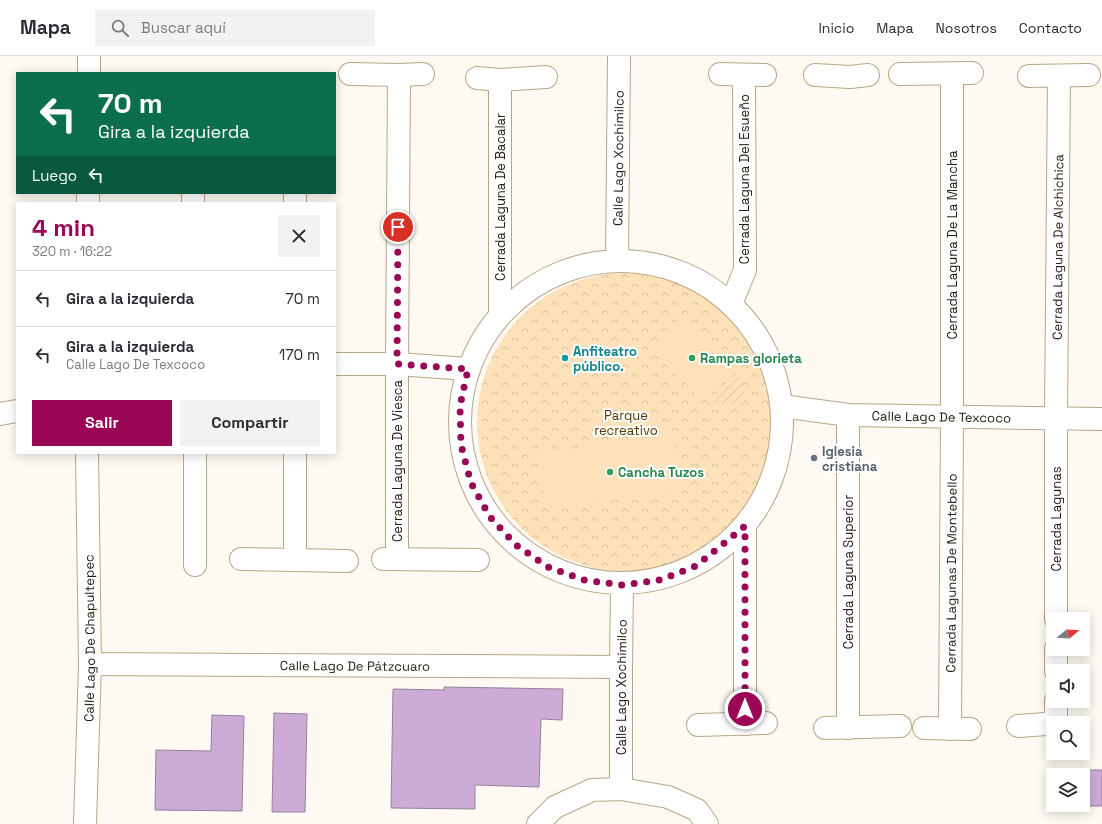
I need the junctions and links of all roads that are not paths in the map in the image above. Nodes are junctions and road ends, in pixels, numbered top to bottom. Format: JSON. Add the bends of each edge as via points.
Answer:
{"nodes":[{"id":1,"x":89,"y":56,"type":"edge"},
{"id":2,"x":619,"y":56,"type":"edge"},
{"id":3,"x":89,"y":72,"type":"edge"},
{"id":4,"x":350,"y":74,"type":"dead end"},
{"id":5,"x":423,"y":74,"type":"dead end"},
{"id":6,"x":720,"y":74,"type":"dead end"},
{"id":7,"x":900,"y":74,"type":"dead end"},
{"id":8,"x":399,"y":75,"type":"junction"},
{"id":9,"x":815,"y":75,"type":"dead end"},
{"id":10,"x":868,"y":75,"type":"dead end"},
{"id":11,"x":1089,"y":75,"type":"dead end"},
{"id":12,"x":1029,"y":76,"type":"dead end"},
{"id":13,"x":1059,"y":76,"type":"junction"},
{"id":14,"x":546,"y":77,"type":"dead end"},
{"id":15,"x":477,"y":78,"type":"dead end"},
{"id":16,"x":500,"y":80,"type":"junction"},
{"id":17,"x":617,"y":260,"type":"junction"},
{"id":18,"x":731,"y":304,"type":"junction"},
{"id":19,"x":500,"y":314,"type":"junction"},
{"id":20,"x":336,"y":364,"type":"edge"},
{"id":21,"x":397,"y":364,"type":"junction"},
{"id":22,"x":468,"y":369,"type":"junction"},
{"id":23,"x":782,"y":406,"type":"junction"},
{"id":24,"x":16,"y":411,"type":"edge"},
{"id":25,"x":0,"y":414,"type":"edge"},
{"id":26,"x":848,"y":415,"type":"junction"},
{"id":27,"x":952,"y":416,"type":"junction"},
{"id":28,"x":1056,"y":418,"type":"junction"},
{"id":29,"x":1102,"y":419,"type":"edge"},
{"id":30,"x":87,"y":454,"type":"edge"},
{"id":31,"x":195,"y":454,"type":"edge"},
{"id":32,"x":295,"y":454,"type":"edge"},
{"id":33,"x":745,"y":526,"type":"junction"},
{"id":34,"x":241,"y":559,"type":"dead end"},
{"id":35,"x":295,"y":559,"type":"junction"},
{"id":36,"x":478,"y":560,"type":"dead end"},
{"id":37,"x":347,"y":561,"type":"dead end"},
{"id":38,"x":195,"y":565,"type":"dead end"},
{"id":39,"x":622,"y":585,"type":"junction"},
{"id":40,"x":1056,"y":612,"type":"edge"},
{"id":41,"x":90,"y":664,"type":"junction"},
{"id":42,"x":621,"y":667,"type":"junction"},
{"id":43,"x":1055,"y":711,"type":"edge"},
{"id":44,"x":698,"y":725,"type":"dead end"},
{"id":45,"x":900,"y":726,"type":"dead end"},
{"id":46,"x":1018,"y":726,"type":"dead end"},
{"id":47,"x":824,"y":728,"type":"dead end"},
{"id":48,"x":848,"y":728,"type":"junction"},
{"id":49,"x":924,"y":728,"type":"dead end"},
{"id":50,"x":621,"y":789,"type":"junction"},
{"id":51,"x":85,"y":824,"type":"edge"},
{"id":52,"x":538,"y":824,"type":"edge"},
{"id":53,"x":707,"y":824,"type":"edge"}],
"edges":[{"from":1,"to":3,"type":"street"},
{"from":2,"to":17,"type":"street","name":"Calle Lago Xochimilco"},
{"from":4,"to":8,"type":"street"},
{"from":5,"to":8,"type":"street"},
{"from":6,"to":18,"type":"street","name":"Cerrada Laguna Del Esueño","via":[[754,75],[745,270]]},
{"from":7,"to":27,"type":"street","name":"Cerrada Laguna De La Mancha","via":[[962,74]]},
{"from":8,"to":21,"type":"street","name":"Cerrada Laguna De Viesca"},
{"from":9,"to":10,"type":"street"},
{"from":11,"to":13,"type":"street"},
{"from":12,"to":13,"type":"street"},
{"from":13,"to":28,"type":"street","name":"Cerrada Laguna De Alchichica"},
{"from":14,"to":16,"type":"street"},
{"from":15,"to":16,"type":"street"},
{"from":16,"to":19,"type":"street","name":"Cerrada Laguna De Bacalar"},
{"from":17,"to":18,"type":"street","via":[[659,264],[698,279]]},
{"from":17,"to":19,"type":"street","via":[[574,267],[534,285]]},
{"from":18,"to":23,"type":"street","via":[[756,334],[773,368]]},
{"from":19,"to":22,"type":"street","via":[[481,340]]},
{"from":20,"to":21,"type":"street"},
{"from":21,"to":22,"type":"street"},
{"from":21,"to":36,"type":"street","name":"Cerrada Laguna De Viesca","via":[[390,559]]},
{"from":22,"to":39,"type":"street","via":[[460,406],[461,445],[471,483],[490,517],[516,545],[548,567],[584,580]]},
{"from":23,"to":26,"type":"street","name":"Calle Lago De Texcoco"},
{"from":23,"to":33,"type":"street","via":[[781,445],[772,482],[754,516]]},
{"from":24,"to":25,"type":"street"},
{"from":26,"to":27,"type":"street","name":"Calle Lago De Texcoco"},
{"from":26,"to":48,"type":"street","name":"Cerrada Laguna Superior"},
{"from":27,"to":28,"type":"street","name":"Calle Lago De Texcoco"},
{"from":27,"to":49,"type":"street","name":"Cerrada Lagunas De Montebello","via":[[960,729]]},
{"from":28,"to":29,"type":"street","name":"Calle Lago De Texcoco"},
{"from":28,"to":40,"type":"street","name":"Cerrada Lagunas"},
{"from":30,"to":41,"type":"street","name":"Calle Lago De Chapultepec"},
{"from":31,"to":38,"type":"street"},
{"from":32,"to":35,"type":"street"},
{"from":33,"to":39,"type":"street","via":[[696,566],[660,580]]},
{"from":33,"to":44,"type":"street","via":[[756,724]]},
{"from":34,"to":35,"type":"street"},
{"from":35,"to":37,"type":"street"},
{"from":39,"to":42,"type":"street","name":"Calle Lago Xochimilco"},
{"from":41,"to":42,"type":"street","name":"Calle Lago De Pátzcuaro"},
{"from":41,"to":51,"type":"street","name":"Calle Lago De Chapultepec"},
{"from":42,"to":50,"type":"street","name":"Calle Lago Xochimilco"},
{"from":43,"to":46,"type":"street","via":[[1046,724]]},
{"from":45,"to":48,"type":"street"},
{"from":47,"to":48,"type":"street"},
{"from":50,"to":52,"type":"street","via":[[592,790],[555,807]]},
{"from":50,"to":53,"type":"street","via":[[668,797],[697,810]]}]}
